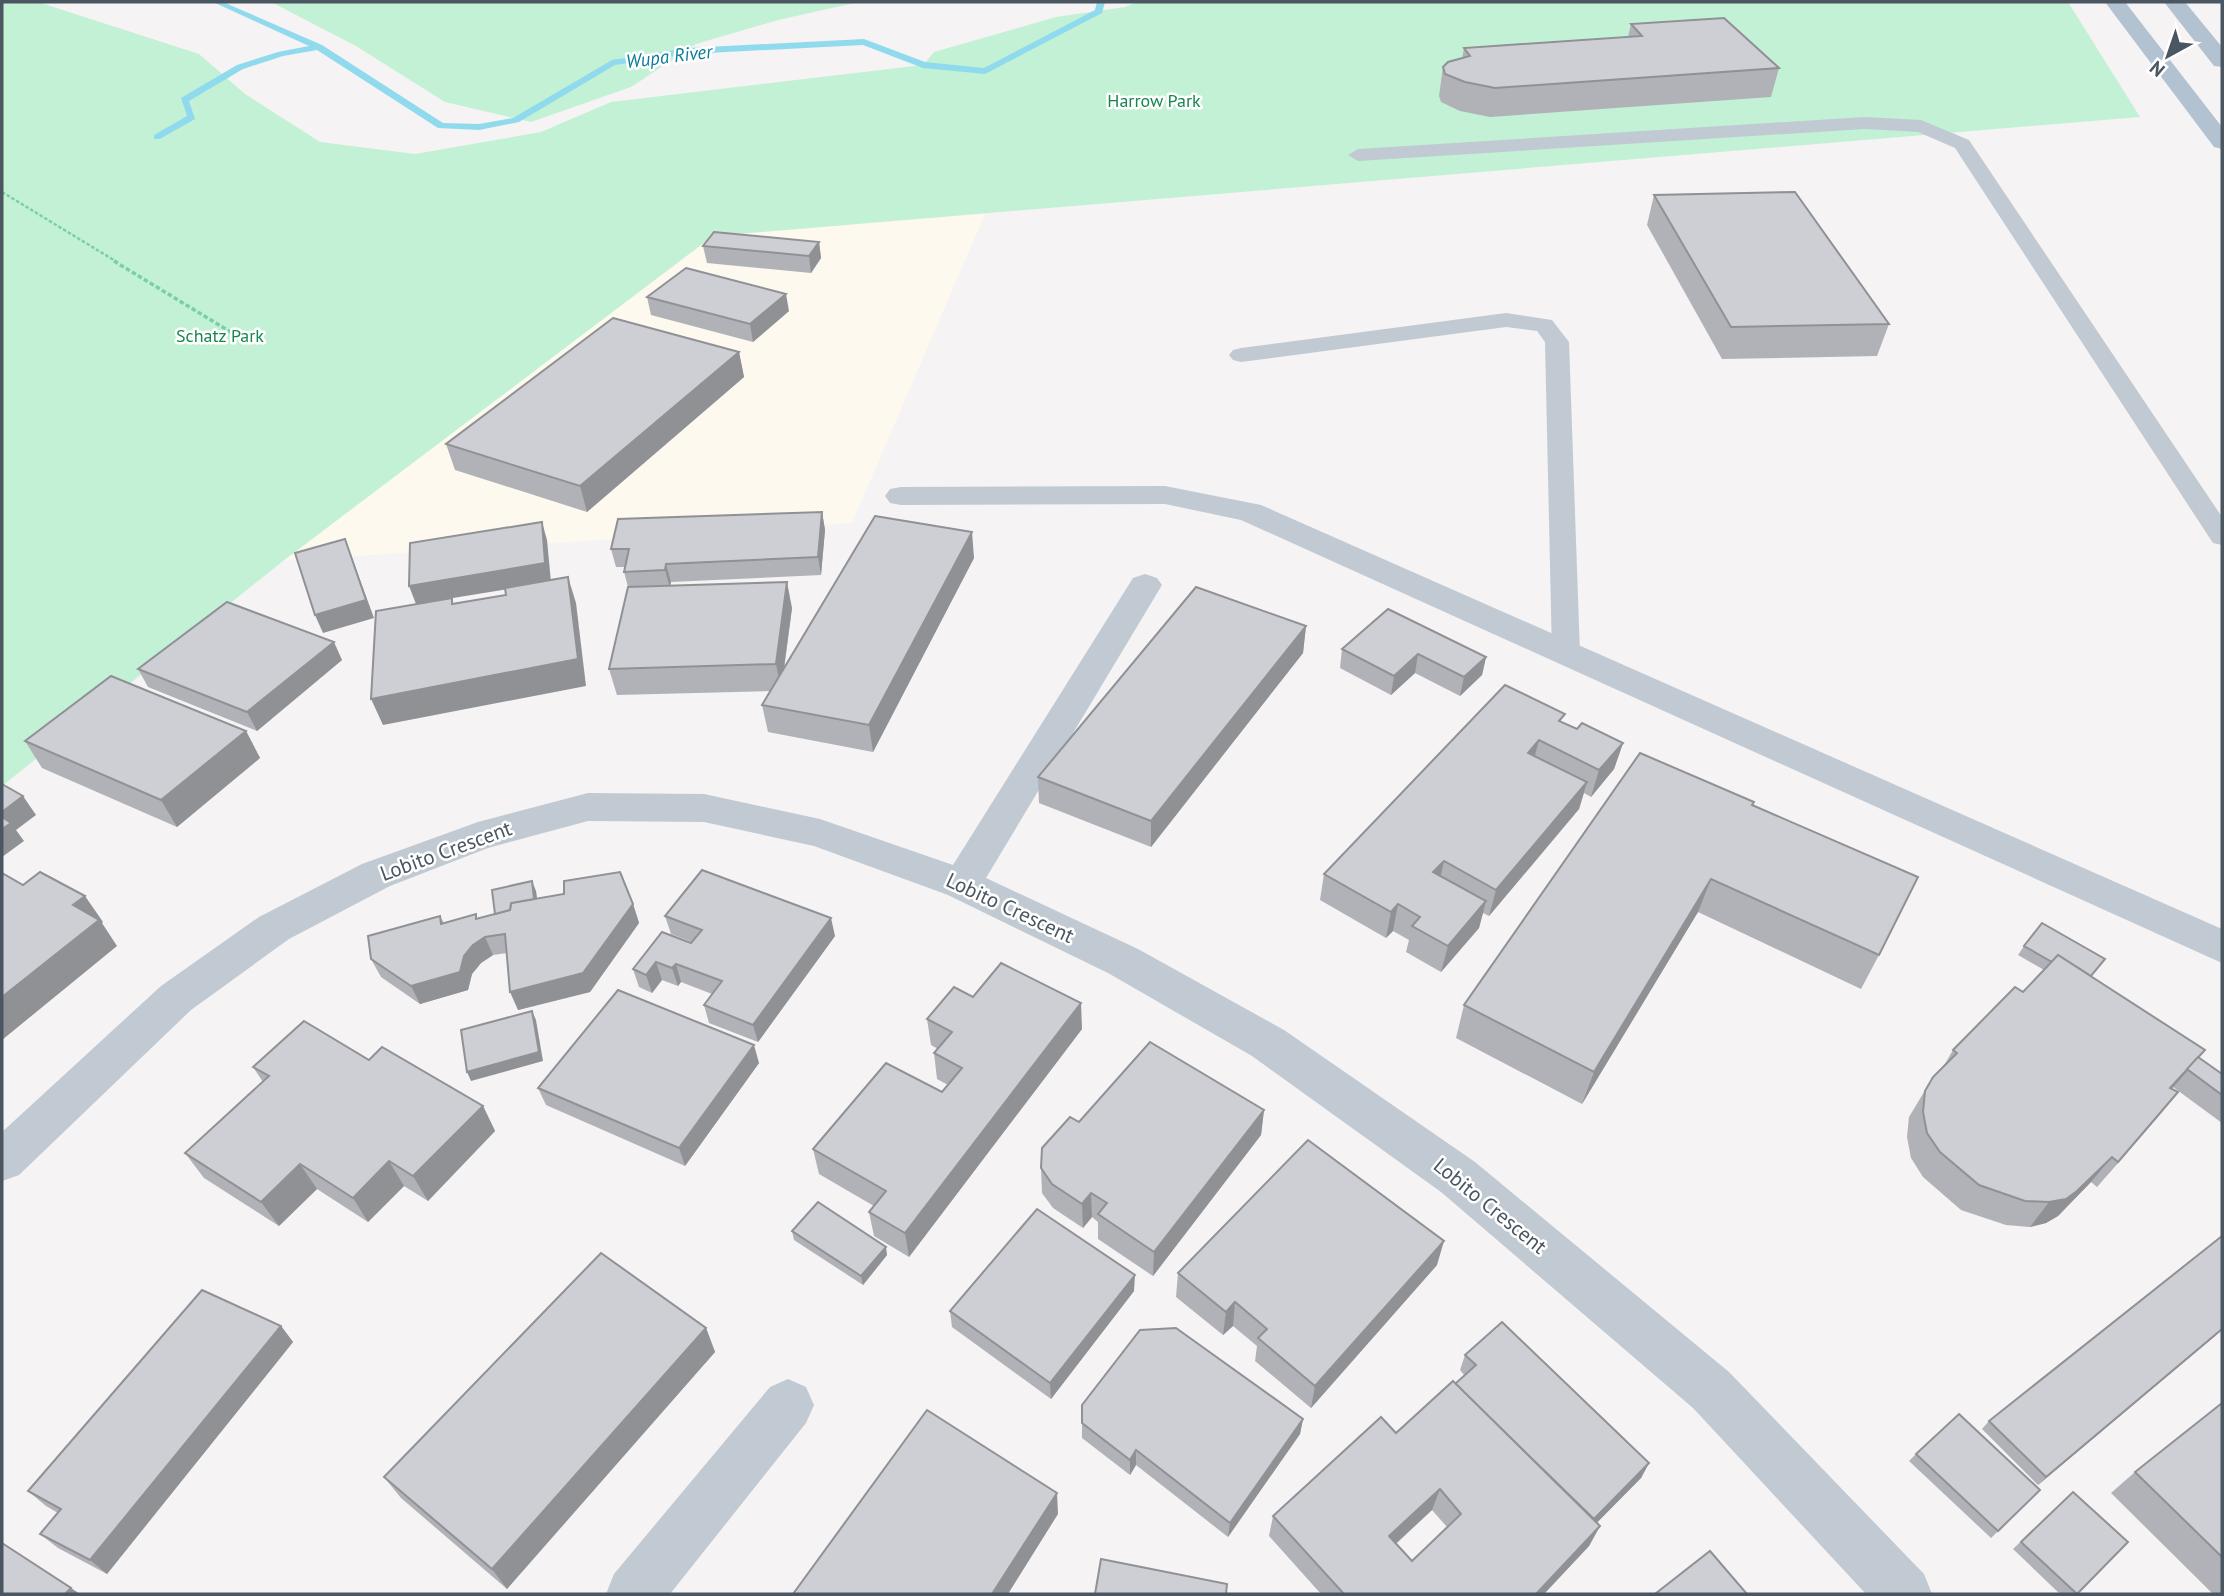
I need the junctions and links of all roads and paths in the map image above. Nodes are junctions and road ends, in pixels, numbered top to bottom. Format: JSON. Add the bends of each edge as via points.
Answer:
{"nodes":[{"id":1,"x":2115,"y":2,"type":"edge"},
{"id":2,"x":2174,"y":2,"type":"edge"},
{"id":3,"x":2222,"y":61,"type":"edge"},
{"id":4,"x":2222,"y":142,"type":"edge"},
{"id":5,"x":1358,"y":155,"type":"dead end"},
{"id":6,"x":2,"y":192,"type":"edge"},
{"id":7,"x":247,"y":342,"type":"dead end"},
{"id":8,"x":1241,"y":355,"type":"dead end"},
{"id":9,"x":901,"y":496,"type":"dead end"},
{"id":10,"x":2222,"y":537,"type":"edge"},
{"id":11,"x":1145,"y":585,"type":"dead end"},
{"id":12,"x":1566,"y":654,"type":"junction"},
{"id":13,"x":962,"y":884,"type":"junction"},
{"id":14,"x":2222,"y":947,"type":"edge"},
{"id":15,"x":2,"y":1161,"type":"edge"},
{"id":16,"x":788,"y":1405,"type":"dead end"},
{"id":17,"x":634,"y":1594,"type":"edge"},
{"id":18,"x":1904,"y":1594,"type":"edge"}],
"edges":[{"from":1,"to":4,"type":"main road"},
{"from":2,"to":3,"type":"main road"},
{"from":5,"to":10,"type":"lane","via":[[1865,123],[1921,126],[1962,144]]},
{"from":6,"to":7,"type":"path"},
{"from":8,"to":12,"type":"lane","via":[[1506,320],[1544,325],[1557,342]]},
{"from":9,"to":12,"type":"street","via":[[1165,495],[1250,512]]},
{"from":11,"to":13,"type":"street"},
{"from":12,"to":14,"type":"street"},
{"from":13,"to":15,"type":"street","name":"Lobito Crescent","via":[[820,833],[704,808],[588,807],[478,836],[376,875],[274,928],[176,998]]},
{"from":13,"to":18,"type":"street","name":"Lobito Crescent","via":[[1123,961],[1268,1043],[1458,1177],[1711,1390]]},
{"from":16,"to":17,"type":"street"}]}
